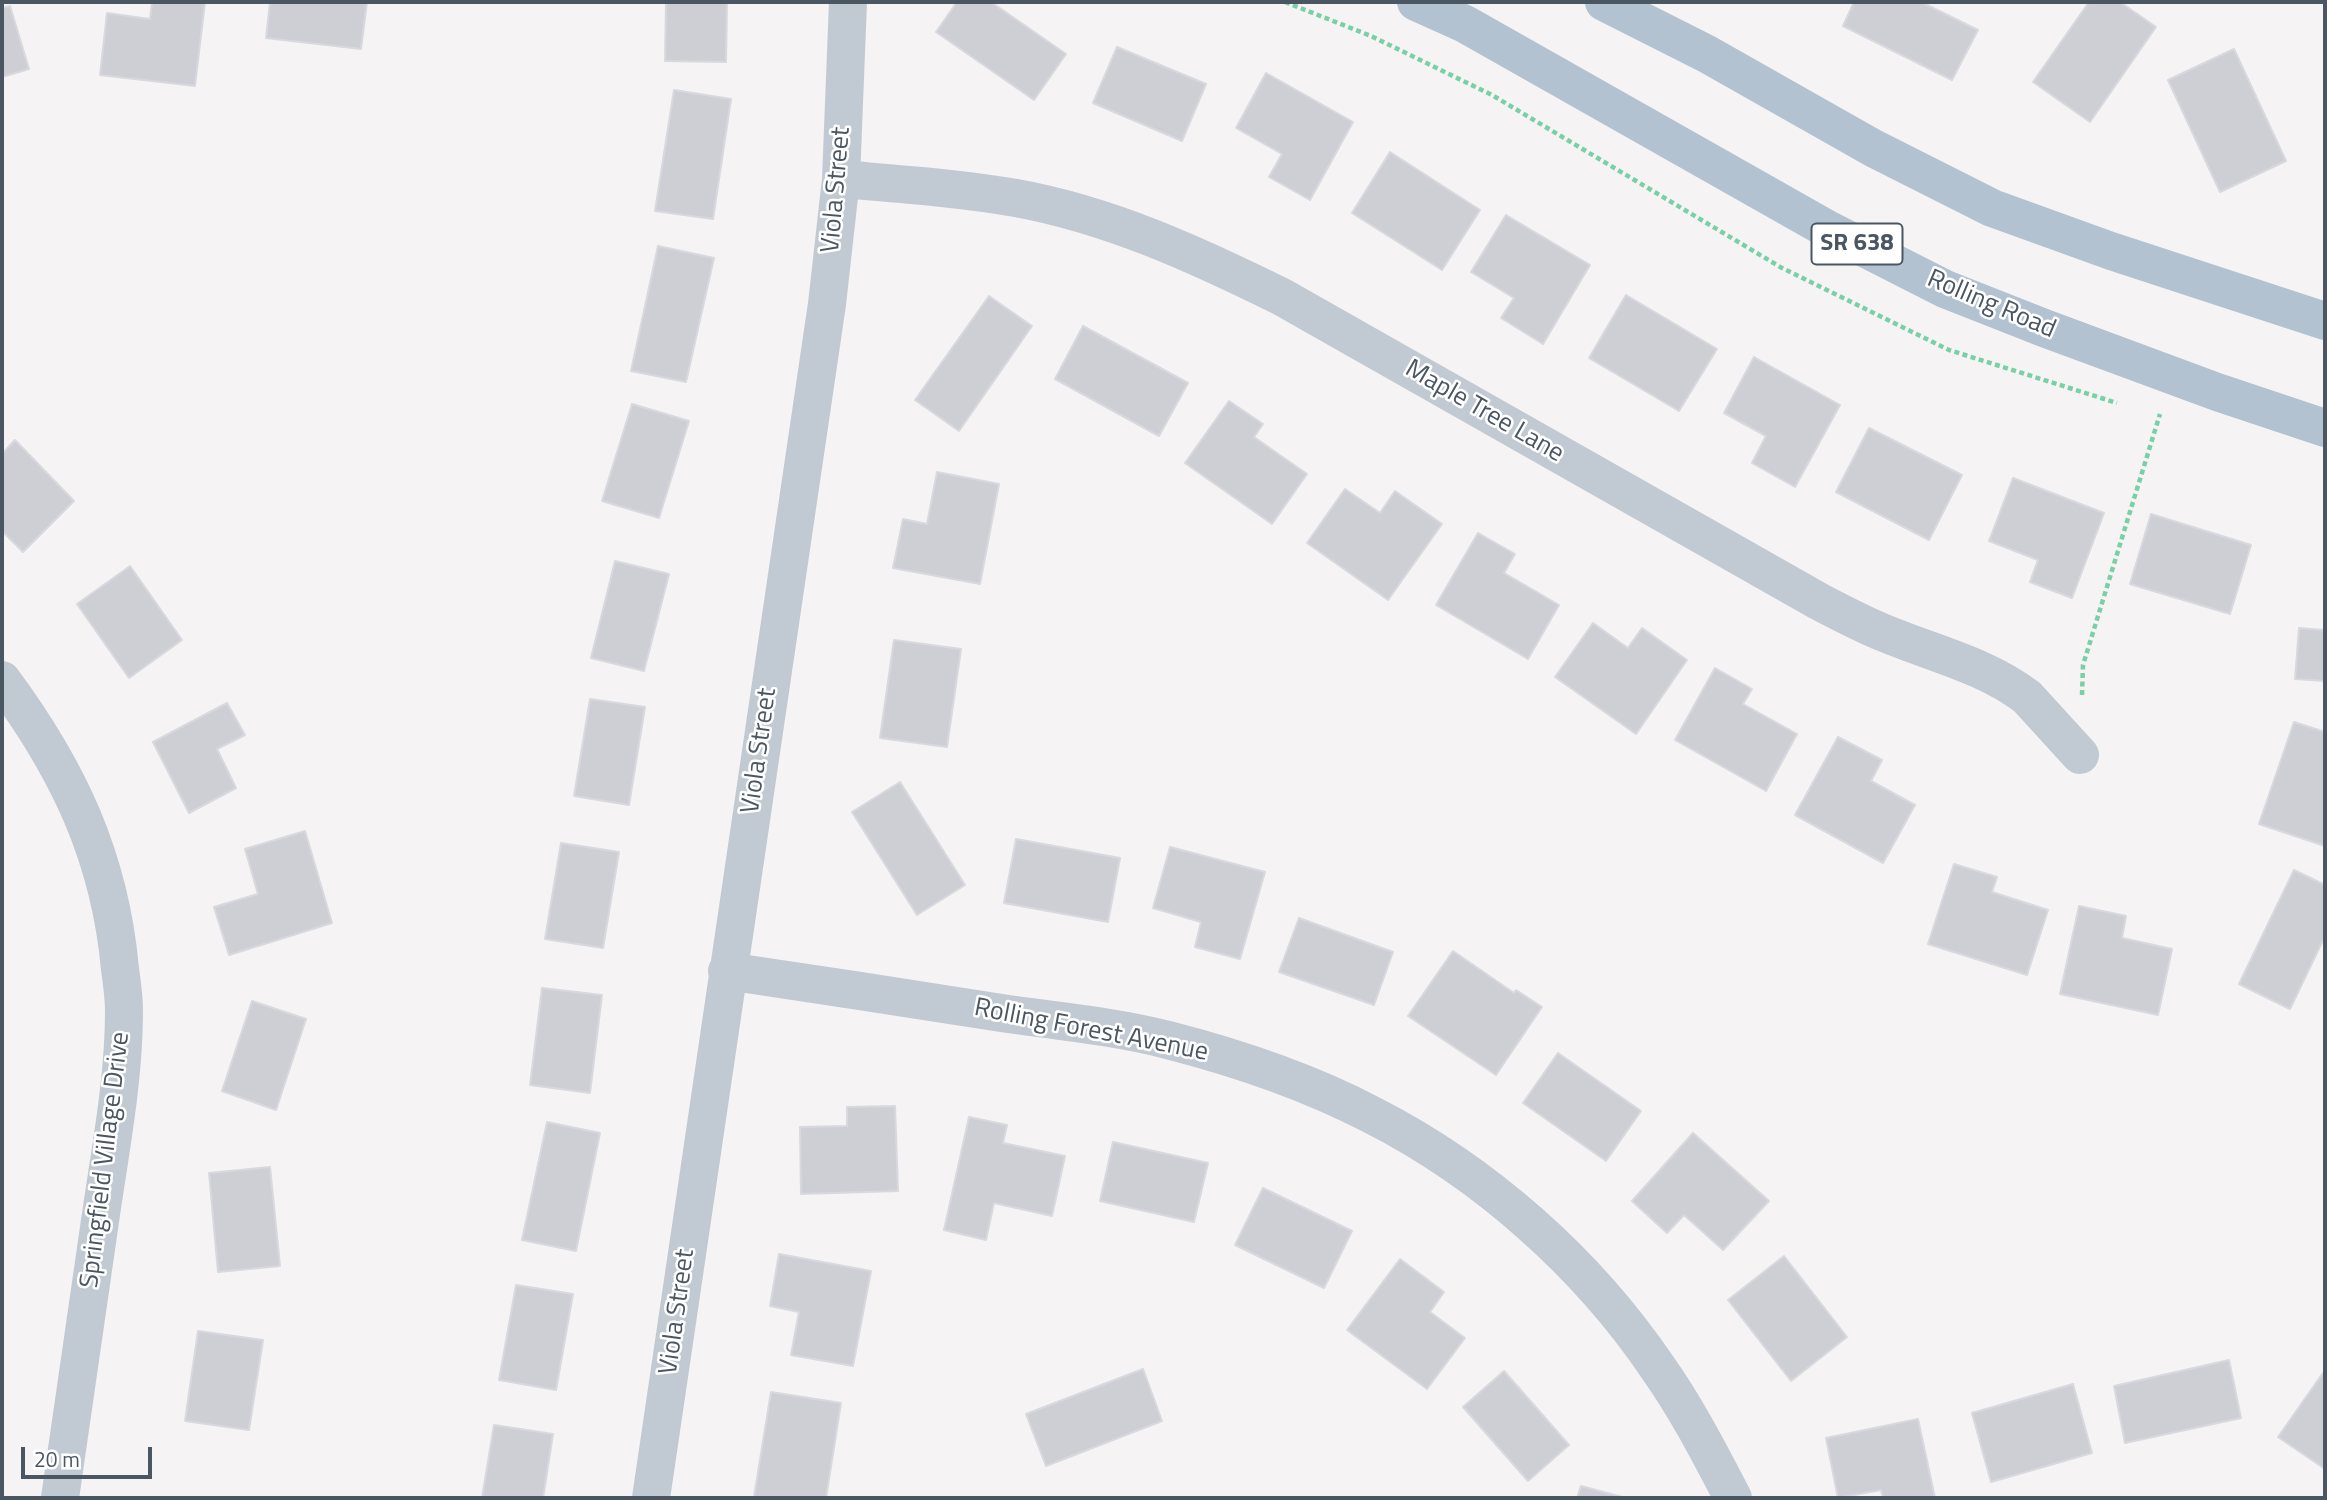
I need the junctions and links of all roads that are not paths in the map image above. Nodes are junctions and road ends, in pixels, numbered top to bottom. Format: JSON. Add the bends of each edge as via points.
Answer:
{"nodes":[{"id":1,"x":848,"y":2,"type":"edge"},
{"id":2,"x":1416,"y":2,"type":"edge"},
{"id":3,"x":1604,"y":2,"type":"edge"},
{"id":4,"x":841,"y":179,"type":"junction"},
{"id":5,"x":2325,"y":321,"type":"edge"},
{"id":6,"x":2325,"y":428,"type":"edge"},
{"id":7,"x":2,"y":680,"type":"edge"},
{"id":8,"x":2080,"y":755,"type":"road end"},
{"id":9,"x":727,"y":971,"type":"junction"},
{"id":10,"x":60,"y":1498,"type":"edge"},
{"id":11,"x":651,"y":1498,"type":"edge"},
{"id":12,"x":1734,"y":1498,"type":"edge"}],
"edges":[{"from":1,"to":4,"type":"street","name":"Viola Street"},
{"from":2,"to":6,"type":"main road","name":"Rolling Road","number":"SR 638","via":[[1465,24],[1829,230],[1945,289]]},
{"from":3,"to":5,"type":"main road","via":[[1992,208]]},
{"from":4,"to":8,"type":"street","name":"Maple Tree Lane","via":[[1019,199],[1115,224],[1208,260],[1294,304],[1820,602],[2017,689]]},
{"from":4,"to":9,"type":"street","name":"Viola Street","via":[[827,304]]},
{"from":7,"to":10,"type":"street","name":"Springfield Village Drive","via":[[65,776],[88,826],[117,931],[124,1009],[120,1085]]},
{"from":9,"to":11,"type":"street","name":"Viola Street"},
{"from":9,"to":12,"type":"street","name":"Rolling Forest Avenue","via":[[1164,1039],[1277,1073],[1372,1115],[1490,1191],[1556,1247],[1609,1304],[1664,1377]]}]}
